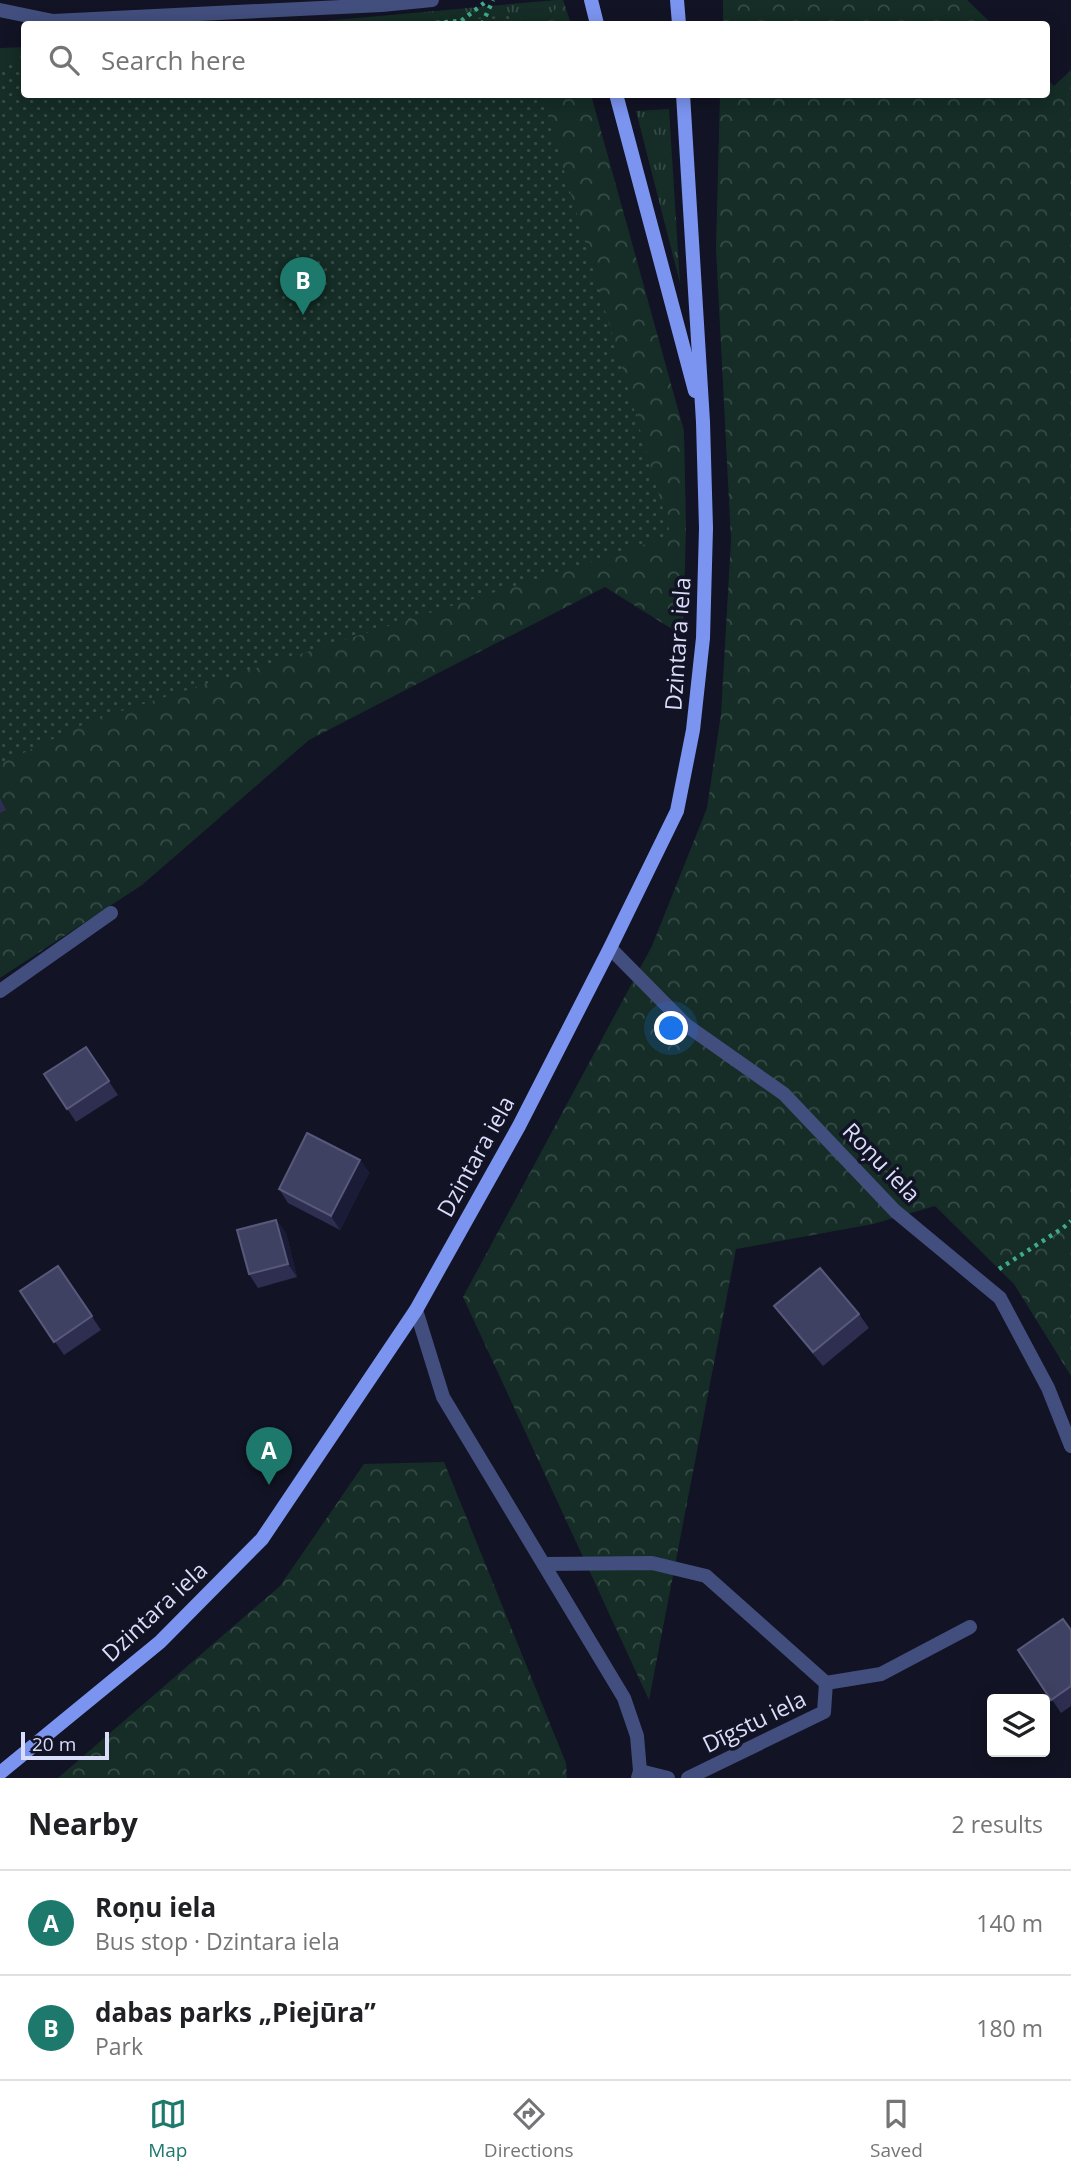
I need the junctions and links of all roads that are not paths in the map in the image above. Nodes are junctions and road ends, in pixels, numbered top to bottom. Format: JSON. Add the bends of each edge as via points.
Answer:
{"nodes":[{"id":1,"x":432,"y":0,"type":"edge"},
{"id":2,"x":591,"y":0,"type":"edge"},
{"id":3,"x":677,"y":0,"type":"edge"},
{"id":4,"x":0,"y":10,"type":"edge"},
{"id":5,"x":596,"y":21,"type":"edge"},
{"id":6,"x":679,"y":21,"type":"edge"},
{"id":7,"x":617,"y":98,"type":"edge"},
{"id":8,"x":683,"y":98,"type":"edge"},
{"id":9,"x":703,"y":422,"type":"junction"},
{"id":10,"x":111,"y":914,"type":"dead end"},
{"id":11,"x":610,"y":948,"type":"junction"},
{"id":12,"x":0,"y":991,"type":"edge"},
{"id":13,"x":416,"y":1310,"type":"junction"},
{"id":14,"x":1071,"y":1446,"type":"edge"},
{"id":15,"x":544,"y":1564,"type":"junction"},
{"id":16,"x":970,"y":1627,"type":"dead end"},
{"id":17,"x":826,"y":1684,"type":"junction"},
{"id":18,"x":0,"y":1773,"type":"edge"},
{"id":19,"x":639,"y":1775,"type":"edge"},
{"id":20,"x":668,"y":1778,"type":"edge"},
{"id":21,"x":688,"y":1778,"type":"edge"}],
"edges":[{"from":1,"to":4,"type":"street","via":[[53,21]]},
{"from":2,"to":5,"type":"street"},
{"from":3,"to":6,"type":"street"},
{"from":7,"to":9,"type":"street","name":"Dzintara iela"},
{"from":8,"to":9,"type":"street","name":"Dzintara iela"},
{"from":9,"to":11,"type":"street","name":"Dzintara iela","via":[[703,638],[693,730],[677,811]]},
{"from":10,"to":12,"type":"street"},
{"from":11,"to":13,"type":"street","name":"Dzintara iela","via":[[519,1126]]},
{"from":11,"to":14,"type":"street","name":"Roņu iela","via":[[686,1025],[784,1094],[895,1210],[1000,1298],[1048,1388]]},
{"from":13,"to":15,"type":"street","via":[[443,1397]]},
{"from":13,"to":18,"type":"street","name":"Dzintara iela","via":[[262,1539],[160,1642]]},
{"from":15,"to":17,"type":"street","via":[[652,1563],[706,1576]]},
{"from":15,"to":19,"type":"street","via":[[624,1698],[637,1736]]},
{"from":16,"to":17,"type":"street","name":"Dīgstu iela","via":[[881,1674]]},
{"from":17,"to":21,"type":"street","name":"Dīgstu iela","via":[[824,1712]]},
{"from":19,"to":20,"type":"street"}]}
